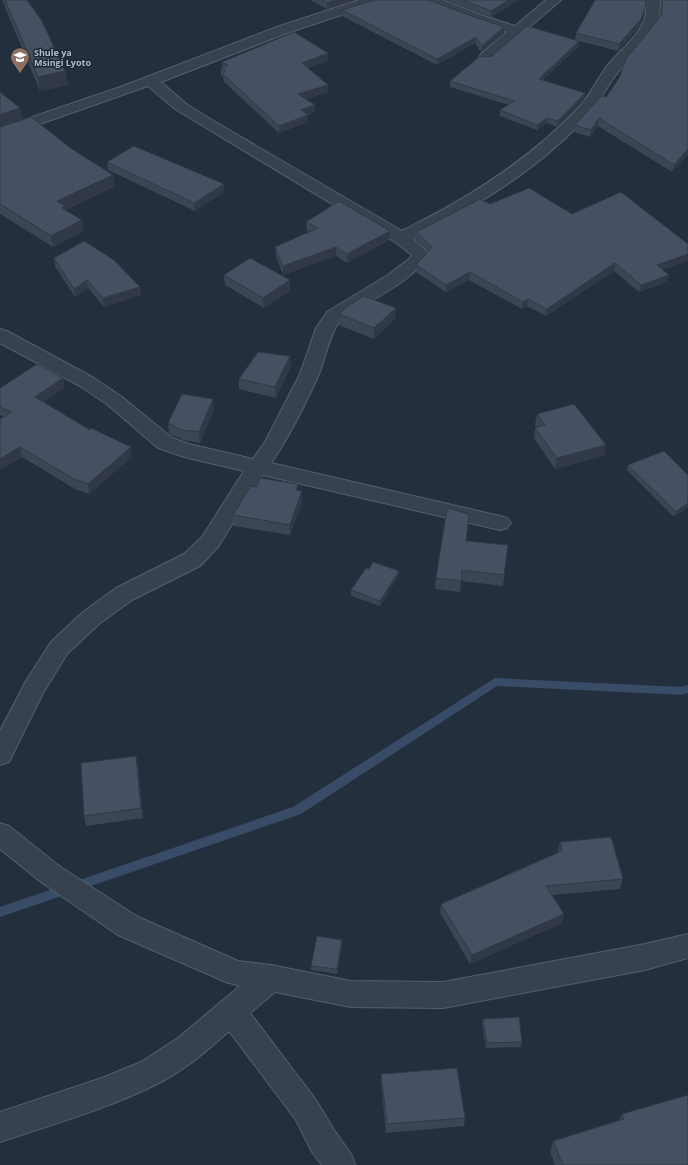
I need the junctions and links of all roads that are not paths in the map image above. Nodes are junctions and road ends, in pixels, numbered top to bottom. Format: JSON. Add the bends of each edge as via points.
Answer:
{"nodes":[{"id":1,"x":373,"y":0,"type":"edge"},
{"id":2,"x":430,"y":0,"type":"edge"},
{"id":3,"x":554,"y":0,"type":"edge"},
{"id":4,"x":653,"y":0,"type":"edge"},
{"id":5,"x":518,"y":31,"type":"junction"},
{"id":6,"x":486,"y":57,"type":"edge"},
{"id":7,"x":151,"y":81,"type":"junction"},
{"id":8,"x":0,"y":133,"type":"edge"},
{"id":9,"x":401,"y":238,"type":"junction"},
{"id":10,"x":0,"y":335,"type":"edge"},
{"id":11,"x":258,"y":467,"type":"junction"},
{"id":12,"x":500,"y":523,"type":"dead end"},
{"id":13,"x":0,"y":755,"type":"edge"},
{"id":14,"x":0,"y":834,"type":"edge"},
{"id":15,"x":688,"y":946,"type":"edge"},
{"id":16,"x":271,"y":978,"type":"junction"},
{"id":17,"x":231,"y":1010,"type":"junction"},
{"id":18,"x":0,"y":1127,"type":"edge"},
{"id":19,"x":340,"y":1165,"type":"edge"}],
"edges":[{"from":1,"to":7,"type":"street","via":[[282,30]]},
{"from":2,"to":5,"type":"street"},
{"from":3,"to":5,"type":"street"},
{"from":4,"to":9,"type":"street","via":[[652,20],[648,27],[612,69],[586,108],[572,122],[497,185]]},
{"from":5,"to":6,"type":"street"},
{"from":7,"to":8,"type":"street"},
{"from":7,"to":9,"type":"street","via":[[175,102],[207,124]]},
{"from":9,"to":11,"type":"street","via":[[421,254],[415,263],[394,280],[333,316],[325,328],[316,356],[274,444]]},
{"from":10,"to":11,"type":"street","via":[[87,382],[115,401],[165,443],[184,450]]},
{"from":11,"to":12,"type":"street"},
{"from":11,"to":13,"type":"street","via":[[210,542],[192,560],[124,594],[91,618],[59,648],[34,688]]},
{"from":14,"to":16,"type":"street","via":[[50,874],[128,926],[236,973]]},
{"from":15,"to":16,"type":"street","via":[[645,957],[443,995],[351,994]]},
{"from":16,"to":17,"type":"street"},
{"from":17,"to":18,"type":"street","via":[[188,1048],[151,1072],[104,1092]]},
{"from":17,"to":19,"type":"street","via":[[306,1110],[323,1142]]}]}
